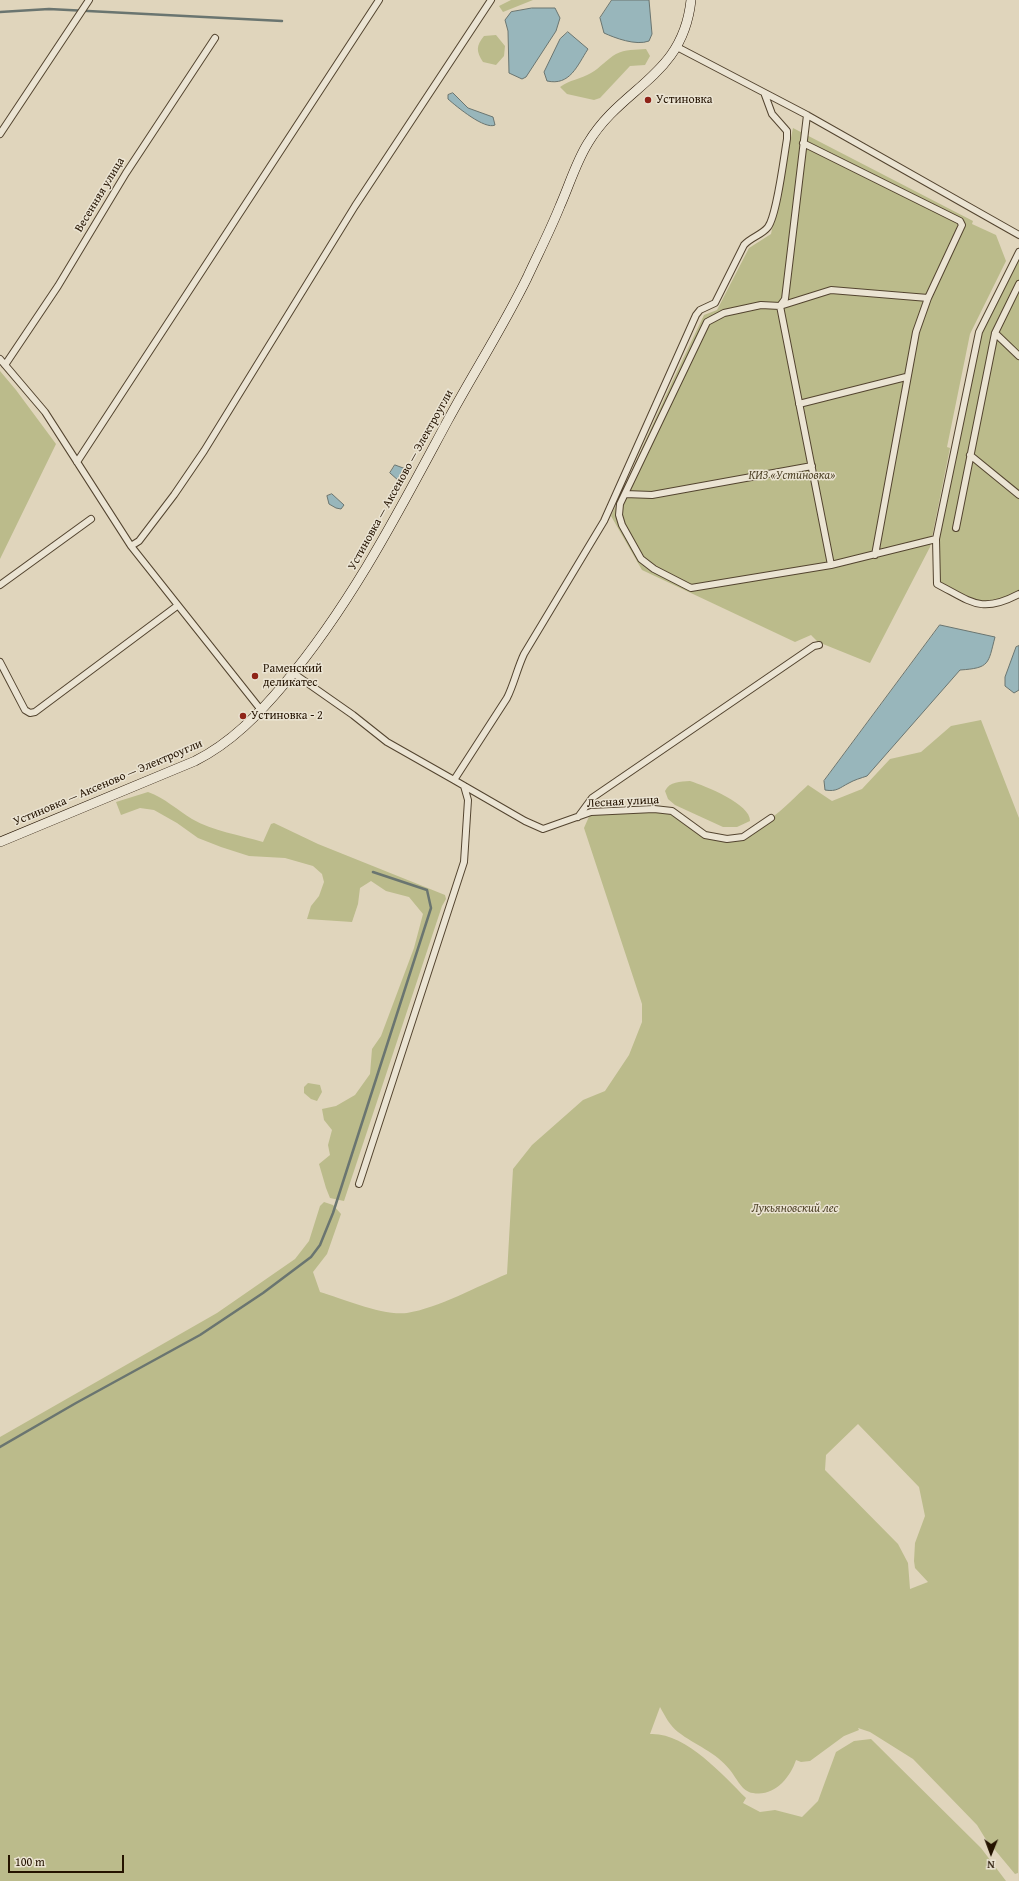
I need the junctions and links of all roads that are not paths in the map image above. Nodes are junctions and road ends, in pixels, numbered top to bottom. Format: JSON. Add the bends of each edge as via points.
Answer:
{"nodes":[{"id":1,"x":89,"y":0,"type":"edge"},
{"id":2,"x":379,"y":0,"type":"edge"},
{"id":3,"x":491,"y":0,"type":"edge"},
{"id":4,"x":691,"y":0,"type":"edge"},
{"id":5,"x":215,"y":38,"type":"dead end"},
{"id":6,"x":677,"y":47,"type":"junction"},
{"id":7,"x":766,"y":95,"type":"junction"},
{"id":8,"x":807,"y":115,"type":"junction"},
{"id":9,"x":0,"y":134,"type":"edge"},
{"id":10,"x":803,"y":143,"type":"junction"},
{"id":11,"x":1019,"y":235,"type":"edge"},
{"id":12,"x":1019,"y":252,"type":"edge"},
{"id":13,"x":1019,"y":284,"type":"edge"},
{"id":14,"x":928,"y":298,"type":"junction"},
{"id":15,"x":780,"y":306,"type":"junction"},
{"id":16,"x":995,"y":333,"type":"junction"},
{"id":17,"x":1019,"y":356,"type":"edge"},
{"id":18,"x":0,"y":359,"type":"edge"},
{"id":19,"x":5,"y":365,"type":"junction"},
{"id":20,"x":906,"y":377,"type":"junction"},
{"id":21,"x":799,"y":404,"type":"junction"},
{"id":22,"x":970,"y":455,"type":"junction"},
{"id":23,"x":77,"y":462,"type":"junction"},
{"id":24,"x":812,"y":466,"type":"junction"},
{"id":25,"x":625,"y":494,"type":"junction"},
{"id":26,"x":1019,"y":495,"type":"edge"},
{"id":27,"x":91,"y":520,"type":"dead end"},
{"id":28,"x":956,"y":528,"type":"dead end"},
{"id":29,"x":936,"y":538,"type":"junction"},
{"id":30,"x":131,"y":546,"type":"junction"},
{"id":31,"x":875,"y":555,"type":"junction"},
{"id":32,"x":831,"y":565,"type":"junction"},
{"id":33,"x":0,"y":585,"type":"edge"},
{"id":34,"x":1019,"y":594,"type":"edge"},
{"id":35,"x":177,"y":606,"type":"junction"},
{"id":36,"x":819,"y":646,"type":"dead end"},
{"id":37,"x":0,"y":662,"type":"edge"},
{"id":38,"x":293,"y":674,"type":"junction"},
{"id":39,"x":261,"y":710,"type":"junction"},
{"id":40,"x":454,"y":780,"type":"junction"},
{"id":41,"x":464,"y":786,"type":"junction"},
{"id":42,"x":578,"y":817,"type":"junction"},
{"id":43,"x":771,"y":818,"type":"dead end"},
{"id":44,"x":0,"y":842,"type":"edge"},
{"id":45,"x":359,"y":1184,"type":"dead end"}],
"edges":[{"from":1,"to":9,"type":"street"},
{"from":2,"to":23,"type":"street"},
{"from":3,"to":30,"type":"street","via":[[355,206],[204,451],[174,495]]},
{"from":4,"to":6,"type":"main road","name":"Устиновка — Аксеново — Электроугли"},
{"from":5,"to":19,"type":"street","name":"Весенняя улица","via":[[126,172],[58,286]]},
{"from":6,"to":7,"type":"street"},
{"from":6,"to":38,"type":"main road","name":"Устиновка — Аксеново — Электроугли","via":[[661,68],[602,122],[587,144],[519,295],[388,533],[335,618]]},
{"from":7,"to":8,"type":"street"},
{"from":7,"to":40,"type":"street","via":[[772,114],[787,131],[772,221],[744,245],[715,303],[700,310],[696,315],[604,521],[524,654],[507,698]]},
{"from":8,"to":10,"type":"street"},
{"from":8,"to":11,"type":"street"},
{"from":10,"to":14,"type":"street","via":[[960,221],[962,225]]},
{"from":10,"to":15,"type":"street","via":[[785,299]]},
{"from":12,"to":29,"type":"street","via":[[979,332]]},
{"from":13,"to":16,"type":"street"},
{"from":14,"to":15,"type":"street","via":[[831,290]]},
{"from":14,"to":20,"type":"street","via":[[916,332]]},
{"from":15,"to":21,"type":"street"},
{"from":15,"to":25,"type":"street","via":[[761,305],[724,313],[707,322]]},
{"from":16,"to":17,"type":"street"},
{"from":16,"to":22,"type":"street"},
{"from":18,"to":19,"type":"street"},
{"from":19,"to":23,"type":"street","via":[[45,412]]},
{"from":20,"to":21,"type":"street"},
{"from":20,"to":31,"type":"street"},
{"from":21,"to":24,"type":"street"},
{"from":22,"to":26,"type":"street"},
{"from":22,"to":28,"type":"street"},
{"from":23,"to":30,"type":"street"},
{"from":24,"to":25,"type":"street","via":[[652,495]]},
{"from":24,"to":32,"type":"street"},
{"from":25,"to":32,"type":"street","via":[[620,504],[619,515],[641,559],[690,588]]},
{"from":27,"to":33,"type":"street"},
{"from":29,"to":31,"type":"street"},
{"from":29,"to":34,"type":"street","via":[[937,584],[977,604],[1001,604]]},
{"from":30,"to":35,"type":"street"},
{"from":31,"to":32,"type":"street"},
{"from":35,"to":37,"type":"street","via":[[35,712],[25,710]]},
{"from":35,"to":39,"type":"street"},
{"from":36,"to":42,"type":"street","via":[[814,646],[592,798]]},
{"from":38,"to":39,"type":"main road","name":"Устиновка — Аксеново — Электроугли"},
{"from":38,"to":40,"type":"street","name":"Лесная улица","via":[[387,742]]},
{"from":39,"to":44,"type":"main road","name":"Устиновка — Аксеново — Электроугли","via":[[239,732],[195,762]]},
{"from":40,"to":41,"type":"street","name":"Лесная улица"},
{"from":41,"to":42,"type":"street","name":"Лесная улица","via":[[543,829]]},
{"from":41,"to":45,"type":"street","via":[[468,800],[464,862]]},
{"from":42,"to":43,"type":"street","name":"Лесная улица","via":[[591,812],[654,809],[672,811],[705,835],[727,839],[743,836]]}]}
